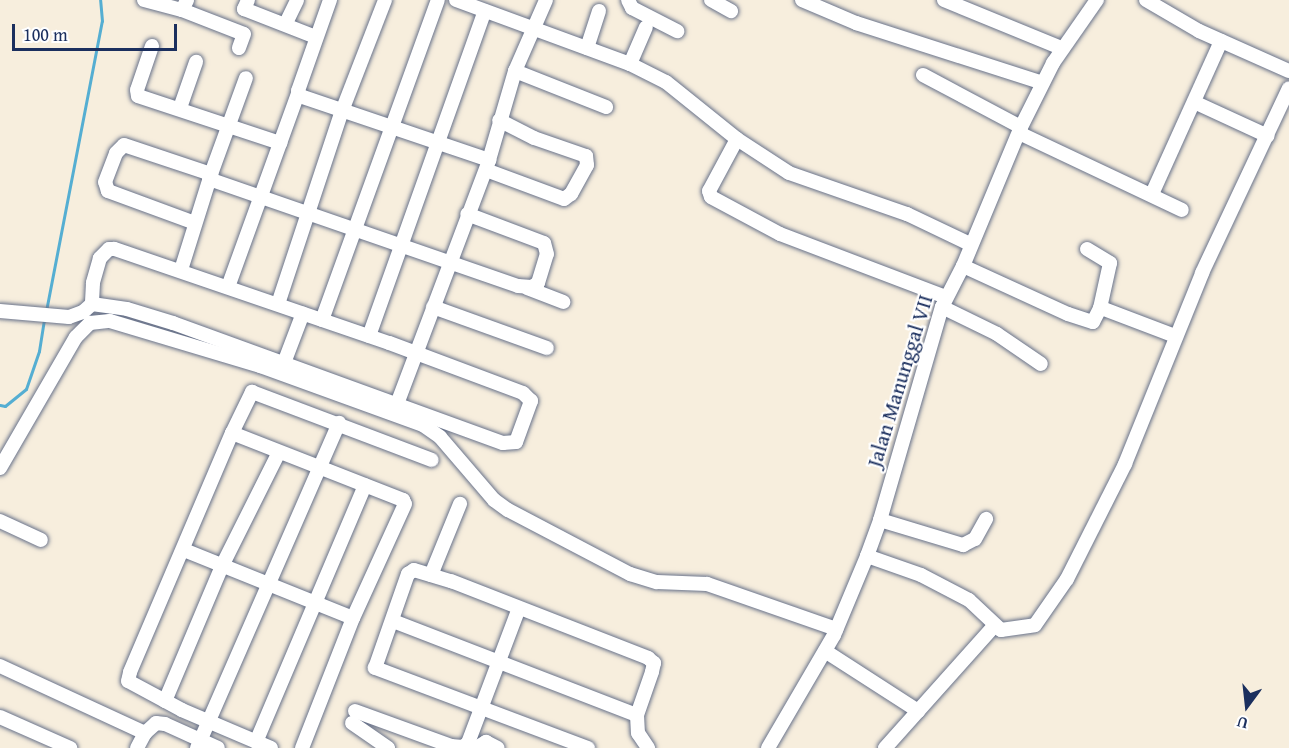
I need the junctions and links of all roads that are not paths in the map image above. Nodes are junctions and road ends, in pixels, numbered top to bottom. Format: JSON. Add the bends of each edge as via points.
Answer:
{"nodes":[{"id":1,"x":144,"y":0,"type":"edge"},
{"id":2,"x":248,"y":0,"type":"edge"},
{"id":3,"x":297,"y":0,"type":"edge"},
{"id":4,"x":330,"y":0,"type":"edge"},
{"id":5,"x":385,"y":0,"type":"edge"},
{"id":6,"x":438,"y":0,"type":"edge"},
{"id":7,"x":456,"y":0,"type":"edge"},
{"id":8,"x":546,"y":0,"type":"edge"},
{"id":9,"x":628,"y":0,"type":"edge"},
{"id":10,"x":711,"y":0,"type":"edge"},
{"id":11,"x":802,"y":0,"type":"edge"},
{"id":12,"x":944,"y":0,"type":"edge"},
{"id":13,"x":1097,"y":0,"type":"edge"},
{"id":14,"x":1146,"y":0,"type":"edge"},
{"id":15,"x":184,"y":5,"type":"edge"},
{"id":16,"x":485,"y":11,"type":"junction"},
{"id":17,"x":599,"y":11,"type":"dead end"},
{"id":18,"x":731,"y":11,"type":"dead end"},
{"id":19,"x":286,"y":23,"type":"junction"},
{"id":20,"x":646,"y":27,"type":"dead end"},
{"id":21,"x":534,"y":28,"type":"junction"},
{"id":22,"x":677,"y":31,"type":"dead end"},
{"id":23,"x":316,"y":37,"type":"junction"},
{"id":24,"x":1221,"y":41,"type":"junction"},
{"id":25,"x":152,"y":46,"type":"dead end"},
{"id":26,"x":239,"y":48,"type":"dead end"},
{"id":27,"x":587,"y":48,"type":"junction"},
{"id":28,"x":1061,"y":48,"type":"junction"},
{"id":29,"x":196,"y":62,"type":"dead end"},
{"id":30,"x":630,"y":64,"type":"junction"},
{"id":31,"x":515,"y":70,"type":"junction"},
{"id":32,"x":1289,"y":71,"type":"edge"},
{"id":33,"x":922,"y":75,"type":"dead end"},
{"id":34,"x":246,"y":78,"type":"dead end"},
{"id":35,"x":1043,"y":83,"type":"junction"},
{"id":36,"x":1289,"y":88,"type":"edge"},
{"id":37,"x":298,"y":94,"type":"junction"},
{"id":38,"x":1194,"y":102,"type":"junction"},
{"id":39,"x":606,"y":107,"type":"dead end"},
{"id":40,"x":180,"y":108,"type":"junction"},
{"id":41,"x":342,"y":111,"type":"junction"},
{"id":42,"x":499,"y":120,"type":"junction"},
{"id":43,"x":229,"y":125,"type":"junction"},
{"id":44,"x":391,"y":127,"type":"junction"},
{"id":45,"x":1020,"y":130,"type":"junction"},
{"id":46,"x":1268,"y":136,"type":"junction"},
{"id":47,"x":737,"y":140,"type":"junction"},
{"id":48,"x":280,"y":143,"type":"junction"},
{"id":49,"x":439,"y":143,"type":"junction"},
{"id":50,"x":488,"y":165,"type":"junction"},
{"id":51,"x":210,"y":176,"type":"junction"},
{"id":52,"x":1152,"y":194,"type":"junction"},
{"id":53,"x":259,"y":198,"type":"junction"},
{"id":54,"x":1182,"y":210,"type":"dead end"},
{"id":55,"x":467,"y":214,"type":"junction"},
{"id":56,"x":308,"y":215,"type":"junction"},
{"id":57,"x":195,"y":223,"type":"junction"},
{"id":58,"x":354,"y":231,"type":"junction"},
{"id":59,"x":970,"y":243,"type":"junction"},
{"id":60,"x":402,"y":248,"type":"junction"},
{"id":61,"x":1087,"y":249,"type":"dead end"},
{"id":62,"x":449,"y":264,"type":"junction"},
{"id":63,"x":963,"y":266,"type":"junction"},
{"id":64,"x":181,"y":270,"type":"junction"},
{"id":65,"x":228,"y":287,"type":"junction"},
{"id":66,"x":527,"y":288,"type":"junction"},
{"id":67,"x":562,"y":302,"type":"dead end"},
{"id":68,"x":944,"y":302,"type":"junction"},
{"id":69,"x":92,"y":304,"type":"junction"},
{"id":70,"x":278,"y":304,"type":"junction"},
{"id":71,"x":433,"y":308,"type":"junction"},
{"id":72,"x":1100,"y":308,"type":"junction"},
{"id":73,"x":0,"y":311,"type":"edge"},
{"id":74,"x":303,"y":313,"type":"junction"},
{"id":75,"x":322,"y":320,"type":"junction"},
{"id":76,"x":369,"y":336,"type":"junction"},
{"id":77,"x":1175,"y":336,"type":"junction"},
{"id":78,"x":547,"y":348,"type":"dead end"},
{"id":79,"x":416,"y":354,"type":"junction"},
{"id":80,"x":284,"y":363,"type":"junction"},
{"id":81,"x":1041,"y":364,"type":"dead end"},
{"id":82,"x":395,"y":409,"type":"junction"},
{"id":83,"x":339,"y":423,"type":"junction"},
{"id":84,"x":232,"y":433,"type":"junction"},
{"id":85,"x":279,"y":452,"type":"junction"},
{"id":86,"x":432,"y":460,"type":"dead end"},
{"id":87,"x":0,"y":468,"type":"edge"},
{"id":88,"x":320,"y":469,"type":"junction"},
{"id":89,"x":365,"y":485,"type":"junction"},
{"id":90,"x":459,"y":504,"type":"dead end"},
{"id":91,"x":986,"y":519,"type":"dead end"},
{"id":92,"x":880,"y":520,"type":"junction"},
{"id":93,"x":0,"y":521,"type":"edge"},
{"id":94,"x":41,"y":540,"type":"dead end"},
{"id":95,"x":184,"y":550,"type":"junction"},
{"id":96,"x":867,"y":556,"type":"junction"},
{"id":97,"x":222,"y":566,"type":"junction"},
{"id":98,"x":431,"y":575,"type":"junction"},
{"id":99,"x":269,"y":587,"type":"junction"},
{"id":100,"x":314,"y":604,"type":"junction"},
{"id":101,"x":519,"y":608,"type":"junction"},
{"id":102,"x":353,"y":618,"type":"junction"},
{"id":103,"x":393,"y":621,"type":"junction"},
{"id":104,"x":998,"y":628,"type":"junction"},
{"id":105,"x":836,"y":629,"type":"junction"},
{"id":106,"x":1018,"y":642,"type":"dead end"},
{"id":107,"x":825,"y":651,"type":"junction"},
{"id":108,"x":498,"y":661,"type":"junction"},
{"id":109,"x":0,"y":666,"type":"edge"},
{"id":110,"x":165,"y":701,"type":"junction"},
{"id":111,"x":480,"y":706,"type":"junction"},
{"id":112,"x":918,"y":711,"type":"junction"},
{"id":113,"x":638,"y":715,"type":"junction"},
{"id":114,"x":0,"y":717,"type":"edge"},
{"id":115,"x":210,"y":721,"type":"junction"},
{"id":116,"x":404,"y":729,"type":"junction"},
{"id":117,"x":145,"y":734,"type":"junction"},
{"id":118,"x":256,"y":742,"type":"junction"},
{"id":119,"x":199,"y":744,"type":"edge"},
{"id":120,"x":646,"y":747,"type":"edge"},
{"id":121,"x":69,"y":748,"type":"edge"},
{"id":122,"x":137,"y":748,"type":"edge"},
{"id":123,"x":218,"y":748,"type":"edge"},
{"id":124,"x":271,"y":748,"type":"edge"},
{"id":125,"x":302,"y":748,"type":"edge"},
{"id":126,"x":388,"y":748,"type":"edge"},
{"id":127,"x":393,"y":748,"type":"edge"},
{"id":128,"x":476,"y":748,"type":"edge"},
{"id":129,"x":498,"y":748,"type":"edge"},
{"id":130,"x":588,"y":748,"type":"edge"},
{"id":131,"x":768,"y":748,"type":"edge"},
{"id":132,"x":885,"y":748,"type":"edge"}],
"edges":[{"from":1,"to":15,"type":"street"},
{"from":2,"to":19,"type":"street","via":[[244,9]]},
{"from":3,"to":19,"type":"street"},
{"from":4,"to":23,"type":"street"},
{"from":5,"to":41,"type":"street"},
{"from":6,"to":44,"type":"street"},
{"from":7,"to":16,"type":"street"},
{"from":8,"to":21,"type":"street"},
{"from":9,"to":22,"type":"street","via":[[632,8]]},
{"from":10,"to":18,"type":"street"},
{"from":11,"to":35,"type":"street","via":[[856,22]]},
{"from":12,"to":28,"type":"street"},
{"from":13,"to":28,"type":"street","name":"Jalan Manunggal VII"},
{"from":14,"to":24,"type":"street"},
{"from":15,"to":26,"type":"street","via":[[244,34]]},
{"from":16,"to":21,"type":"street"},
{"from":16,"to":49,"type":"street"},
{"from":17,"to":27,"type":"street"},
{"from":19,"to":23,"type":"street"},
{"from":20,"to":30,"type":"street"},
{"from":21,"to":27,"type":"street"},
{"from":21,"to":31,"type":"street"},
{"from":23,"to":37,"type":"street"},
{"from":24,"to":32,"type":"street"},
{"from":24,"to":38,"type":"street"},
{"from":25,"to":40,"type":"street","via":[[137,95]]},
{"from":27,"to":30,"type":"street"},
{"from":28,"to":35,"type":"street","name":"Jalan Manunggal VII"},
{"from":29,"to":40,"type":"street"},
{"from":30,"to":47,"type":"street","via":[[666,82]]},
{"from":31,"to":39,"type":"street"},
{"from":31,"to":42,"type":"street"},
{"from":33,"to":45,"type":"street"},
{"from":34,"to":43,"type":"street"},
{"from":35,"to":45,"type":"street","name":"Jalan Manunggal VII"},
{"from":36,"to":46,"type":"street"},
{"from":37,"to":41,"type":"street"},
{"from":37,"to":48,"type":"street"},
{"from":38,"to":46,"type":"street"},
{"from":38,"to":52,"type":"street"},
{"from":40,"to":43,"type":"street"},
{"from":41,"to":44,"type":"street"},
{"from":41,"to":56,"type":"street"},
{"from":42,"to":50,"type":"street"},
{"from":42,"to":50,"type":"street","via":[[534,138],[586,156],[587,165],[564,199]]},
{"from":43,"to":48,"type":"street"},
{"from":43,"to":51,"type":"street"},
{"from":44,"to":49,"type":"street"},
{"from":44,"to":58,"type":"street"},
{"from":45,"to":52,"type":"street"},
{"from":45,"to":59,"type":"street","name":"Jalan Manunggal VII"},
{"from":46,"to":77,"type":"street"},
{"from":47,"to":59,"type":"street","via":[[795,176],[907,214]]},
{"from":47,"to":68,"type":"street","via":[[709,191],[711,197],[780,234]]},
{"from":48,"to":53,"type":"street"},
{"from":49,"to":50,"type":"street"},
{"from":49,"to":60,"type":"street"},
{"from":50,"to":55,"type":"street"},
{"from":51,"to":53,"type":"street"},
{"from":51,"to":57,"type":"street"},
{"from":51,"to":57,"type":"street","via":[[124,145],[116,153],[105,182],[108,191]]},
{"from":52,"to":54,"type":"street"},
{"from":53,"to":56,"type":"street"},
{"from":53,"to":65,"type":"street"},
{"from":55,"to":62,"type":"street"},
{"from":55,"to":66,"type":"street","via":[[544,243],[547,254],[542,274],[538,283]]},
{"from":56,"to":58,"type":"street"},
{"from":56,"to":70,"type":"street"},
{"from":57,"to":64,"type":"street"},
{"from":58,"to":60,"type":"street"},
{"from":58,"to":75,"type":"street"},
{"from":59,"to":63,"type":"street","name":"Jalan Manunggal VII"},
{"from":60,"to":62,"type":"street"},
{"from":60,"to":76,"type":"street"},
{"from":61,"to":72,"type":"street","via":[[1110,263]]},
{"from":62,"to":66,"type":"street"},
{"from":62,"to":71,"type":"street"},
{"from":63,"to":68,"type":"street","name":"Jalan Manunggal VII"},
{"from":63,"to":72,"type":"street","via":[[1090,321],[1095,320]]},
{"from":64,"to":65,"type":"street"},
{"from":64,"to":69,"type":"street","via":[[109,249],[100,258]]},
{"from":65,"to":70,"type":"street"},
{"from":66,"to":67,"type":"street"},
{"from":68,"to":81,"type":"street"},
{"from":68,"to":92,"type":"street","name":"Jalan Manunggal VII"},
{"from":69,"to":73,"type":"street","via":[[76,315]]},
{"from":69,"to":80,"type":"street","via":[[164,320]]},
{"from":70,"to":74,"type":"street"},
{"from":71,"to":78,"type":"street"},
{"from":71,"to":79,"type":"street"},
{"from":72,"to":77,"type":"street"},
{"from":74,"to":75,"type":"street"},
{"from":74,"to":80,"type":"street"},
{"from":75,"to":76,"type":"street"},
{"from":76,"to":79,"type":"street"},
{"from":77,"to":104,"type":"street","via":[[1125,464],[1067,579],[1035,626]]},
{"from":79,"to":82,"type":"street"},
{"from":79,"to":82,"type":"street","via":[[523,393],[530,397],[530,408],[519,436],[511,444]]},
{"from":80,"to":82,"type":"street"},
{"from":82,"to":87,"type":"street","via":[[129,326],[97,321],[76,337]]},
{"from":82,"to":105,"type":"street","via":[[432,430],[477,483],[508,510],[630,574],[657,582],[707,584]]},
{"from":83,"to":84,"type":"street","via":[[252,392]]},
{"from":83,"to":86,"type":"street"},
{"from":83,"to":88,"type":"street"},
{"from":84,"to":85,"type":"street"},
{"from":84,"to":95,"type":"street"},
{"from":85,"to":88,"type":"street"},
{"from":85,"to":97,"type":"street"},
{"from":88,"to":89,"type":"street"},
{"from":88,"to":99,"type":"street"},
{"from":89,"to":100,"type":"street"},
{"from":89,"to":102,"type":"street","via":[[405,504]]},
{"from":90,"to":98,"type":"street"},
{"from":91,"to":92,"type":"street","via":[[975,539],[963,545]]},
{"from":92,"to":96,"type":"street","name":"Jalan Manunggal VII"},
{"from":93,"to":94,"type":"street"},
{"from":95,"to":97,"type":"street"},
{"from":95,"to":110,"type":"street","via":[[129,677],[133,685]]},
{"from":96,"to":104,"type":"street","via":[[921,575],[969,600]]},
{"from":96,"to":105,"type":"street","name":"Jalan Manunggal VII"},
{"from":97,"to":99,"type":"street"},
{"from":97,"to":110,"type":"street"},
{"from":98,"to":101,"type":"street"},
{"from":98,"to":103,"type":"street","via":[[414,570],[408,574]]},
{"from":99,"to":100,"type":"street"},
{"from":99,"to":115,"type":"street"},
{"from":100,"to":102,"type":"street"},
{"from":100,"to":118,"type":"street"},
{"from":101,"to":108,"type":"street"},
{"from":101,"to":113,"type":"street","via":[[654,663]]},
{"from":102,"to":125,"type":"street"},
{"from":103,"to":108,"type":"street"},
{"from":103,"to":111,"type":"street","via":[[375,668]]},
{"from":104,"to":106,"type":"street"},
{"from":104,"to":112,"type":"street"},
{"from":105,"to":107,"type":"street","name":"Jalan Manunggal VII"},
{"from":107,"to":112,"type":"street"},
{"from":107,"to":131,"type":"street","name":"Jalan Manunggal VII"},
{"from":108,"to":111,"type":"street"},
{"from":108,"to":113,"type":"street"},
{"from":109,"to":117,"type":"street"},
{"from":110,"to":115,"type":"street"},
{"from":111,"to":116,"type":"street","via":[[464,747]]},
{"from":111,"to":130,"type":"street"},
{"from":112,"to":132,"type":"street"},
{"from":113,"to":120,"type":"street","via":[[638,733]]},
{"from":114,"to":121,"type":"street"},
{"from":115,"to":118,"type":"street"},
{"from":115,"to":119,"type":"street"},
{"from":116,"to":126,"type":"street","via":[[353,717]]},
{"from":116,"to":127,"type":"street"},
{"from":117,"to":119,"type":"street","via":[[156,723]]},
{"from":117,"to":122,"type":"street"},
{"from":118,"to":124,"type":"street"},
{"from":119,"to":123,"type":"street"},
{"from":128,"to":129,"type":"street","via":[[486,742]]}]}
